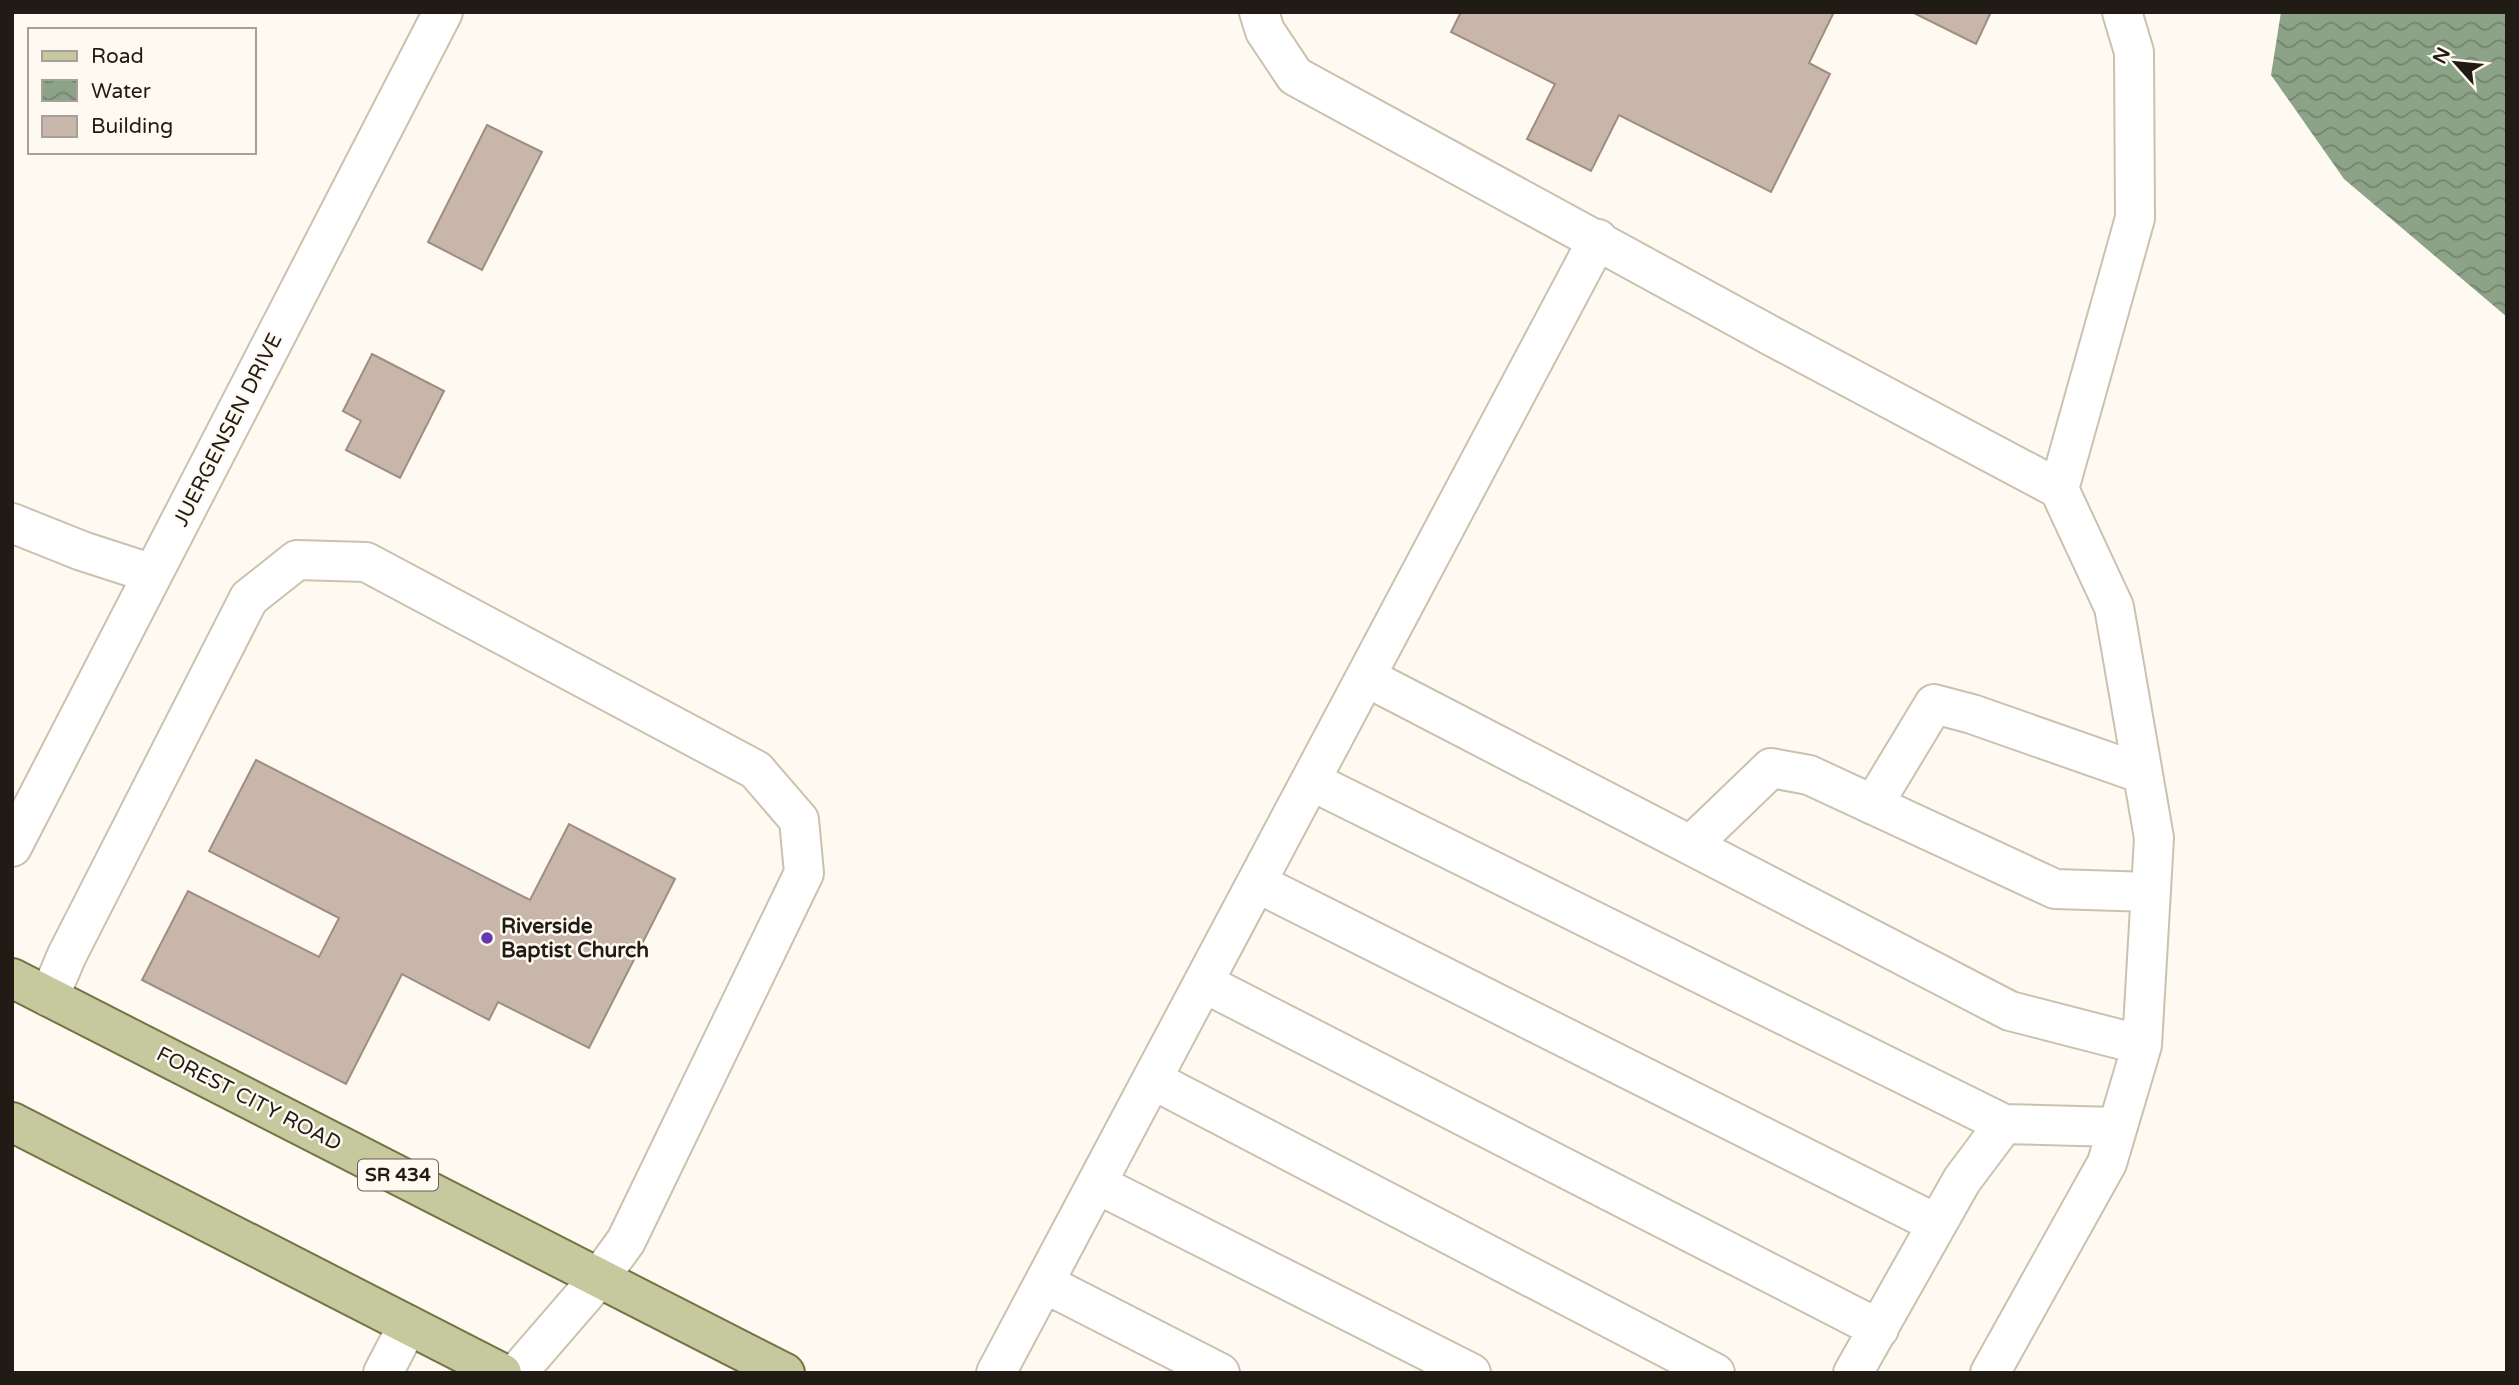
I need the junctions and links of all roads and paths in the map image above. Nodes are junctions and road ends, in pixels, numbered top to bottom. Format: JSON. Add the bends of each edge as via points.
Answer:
{"nodes":[{"id":1,"x":443,"y":12,"type":"edge"},
{"id":2,"x":1259,"y":12,"type":"edge"},
{"id":3,"x":2122,"y":12,"type":"edge"},
{"id":4,"x":1598,"y":239,"type":"junction"},
{"id":5,"x":2059,"y":489,"type":"junction"},
{"id":6,"x":12,"y":523,"type":"edge"},
{"id":7,"x":153,"y":574,"type":"junction"},
{"id":8,"x":1366,"y":677,"type":"junction"},
{"id":9,"x":2143,"y":774,"type":"junction"},
{"id":10,"x":1311,"y":781,"type":"junction"},
{"id":11,"x":1873,"y":805,"type":"junction"},
{"id":12,"x":1691,"y":845,"type":"junction"},
{"id":13,"x":12,"y":847,"type":"edge"},
{"id":14,"x":1257,"y":883,"type":"junction"},
{"id":15,"x":2151,"y":892,"type":"junction"},
{"id":16,"x":12,"y":978,"type":"edge"},
{"id":17,"x":1204,"y":983,"type":"junction"},
{"id":18,"x":49,"y":997,"type":"junction"},
{"id":19,"x":2142,"y":1045,"type":"junction"},
{"id":20,"x":1153,"y":1080,"type":"junction"},
{"id":21,"x":12,"y":1122,"type":"edge"},
{"id":22,"x":2004,"y":1124,"type":"junction"},
{"id":23,"x":2118,"y":1127,"type":"junction"},
{"id":24,"x":1097,"y":1184,"type":"junction"},
{"id":25,"x":1937,"y":1224,"type":"junction"},
{"id":26,"x":599,"y":1278,"type":"junction"},
{"id":27,"x":1044,"y":1283,"type":"junction"},
{"id":28,"x":408,"y":1325,"type":"junction"},
{"id":29,"x":1879,"y":1329,"type":"junction"},
{"id":30,"x":383,"y":1373,"type":"edge"},
{"id":31,"x":502,"y":1373,"type":"edge"},
{"id":32,"x":517,"y":1373,"type":"edge"},
{"id":33,"x":785,"y":1373,"type":"edge"},
{"id":34,"x":996,"y":1373,"type":"edge"},
{"id":35,"x":1220,"y":1373,"type":"edge"},
{"id":36,"x":1471,"y":1373,"type":"edge"},
{"id":37,"x":1715,"y":1373,"type":"edge"},
{"id":38,"x":1853,"y":1373,"type":"edge"},
{"id":39,"x":1990,"y":1373,"type":"edge"}],
"edges":[{"from":1,"to":7,"type":"street","name":"JUERGENSEN DRIVE"},
{"from":2,"to":4,"type":"street","via":[[1265,31],[1295,76]]},
{"from":3,"to":5,"type":"street","via":[[2133,52],[2135,218]]},
{"from":4,"to":5,"type":"street"},
{"from":4,"to":8,"type":"street"},
{"from":5,"to":9,"type":"street","via":[[2115,607]]},
{"from":6,"to":7,"type":"street"},
{"from":7,"to":13,"type":"street","name":"JUERGENSEN DRIVE"},
{"from":8,"to":10,"type":"street"},
{"from":8,"to":12,"type":"street"},
{"from":9,"to":11,"type":"street","via":[[1934,704]]},
{"from":9,"to":15,"type":"street","via":[[2154,838]]},
{"from":10,"to":14,"type":"street"},
{"from":10,"to":22,"type":"street"},
{"from":11,"to":12,"type":"street","via":[[1810,775],[1770,768]]},
{"from":11,"to":15,"type":"street","via":[[2055,889]]},
{"from":12,"to":19,"type":"street","via":[[2010,1011]]},
{"from":14,"to":17,"type":"street"},
{"from":14,"to":25,"type":"street"},
{"from":15,"to":19,"type":"street"},
{"from":16,"to":18,"type":"main road","name":"FOREST CITY ROAD","number":"SR 434"},
{"from":17,"to":20,"type":"street"},
{"from":17,"to":29,"type":"street"},
{"from":18,"to":26,"type":"main road","name":"FOREST CITY ROAD","number":"SR 434"},
{"from":18,"to":26,"type":"street","via":[[249,598],[297,560],[366,562],[756,770],[800,820],[804,873],[626,1241]]},
{"from":19,"to":23,"type":"street"},
{"from":20,"to":24,"type":"street"},
{"from":20,"to":37,"type":"street"},
{"from":21,"to":28,"type":"main road"},
{"from":22,"to":23,"type":"street"},
{"from":22,"to":25,"type":"street","via":[[1962,1180]]},
{"from":23,"to":39,"type":"street","via":[[2107,1163]]},
{"from":24,"to":27,"type":"street"},
{"from":24,"to":36,"type":"street"},
{"from":25,"to":29,"type":"street"},
{"from":26,"to":32,"type":"street"},
{"from":26,"to":33,"type":"main road","name":"FOREST CITY ROAD","number":"SR 434"},
{"from":27,"to":34,"type":"street"},
{"from":27,"to":35,"type":"street"},
{"from":28,"to":30,"type":"street"},
{"from":28,"to":31,"type":"main road"},
{"from":29,"to":38,"type":"street"}]}
